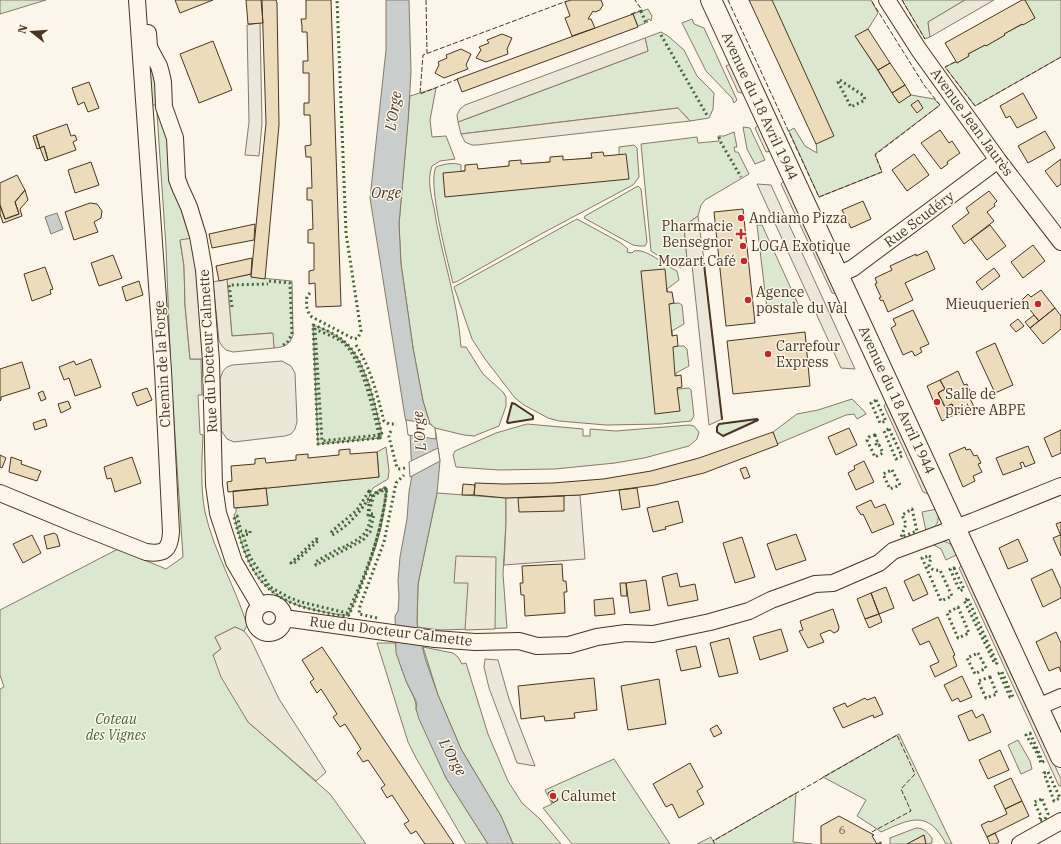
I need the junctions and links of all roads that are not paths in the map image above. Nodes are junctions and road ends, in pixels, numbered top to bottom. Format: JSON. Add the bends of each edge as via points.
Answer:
{"nodes":[{"id":1,"x":137,"y":0,"type":"edge"},
{"id":2,"x":146,"y":0,"type":"edge"},
{"id":3,"x":711,"y":0,"type":"edge"},
{"id":4,"x":886,"y":0,"type":"edge"},
{"id":5,"x":998,"y":160,"type":"junction"},
{"id":6,"x":1061,"y":242,"type":"edge"},
{"id":7,"x":838,"y":275,"type":"junction"},
{"id":8,"x":1061,"y":486,"type":"edge"},
{"id":9,"x":0,"y":493,"type":"edge"},
{"id":10,"x":954,"y":528,"type":"junction"},
{"id":11,"x":260,"y":606,"type":"junction"},
{"id":12,"x":284,"y":618,"type":"junction"},
{"id":13,"x":1061,"y":697,"type":"edge"},
{"id":14,"x":1038,"y":707,"type":"junction"},
{"id":15,"x":1061,"y":757,"type":"edge"},
{"id":16,"x":1061,"y":821,"type":"edge"},
{"id":17,"x":1020,"y":844,"type":"edge"}],
"edges":[{"from":1,"to":9,"type":"street","name":"Chemin de la Forge","via":[[163,371],[170,543],[167,548],[156,554],[146,552]]},
{"from":2,"to":11,"type":"street","name":"Rue du Docteur Calmette","via":[[150,47],[161,72],[164,107],[175,138],[177,179],[200,244],[208,302],[214,481],[218,513],[234,562]]},
{"from":3,"to":7,"type":"street","name":"Avenue du 18 Avril 1944"},
{"from":4,"to":5,"type":"street","name":"Avenue Jean Jaurès"},
{"from":5,"to":6,"type":"street","name":"Avenue Jean Jaurès"},
{"from":5,"to":7,"type":"street","name":"Rue Scudéry","via":[[853,268]]},
{"from":7,"to":10,"type":"street","name":"Avenue du 18 Avril 1944"},
{"from":8,"to":10,"type":"street","name":"Rue du Docteur Calmette"},
{"from":10,"to":12,"type":"street","name":"Rue du Docteur Calmette","via":[[893,551],[879,563],[833,583],[815,584],[749,611],[653,634],[626,633],[597,637],[569,645],[537,646],[520,641],[475,642],[434,639]]},
{"from":10,"to":14,"type":"street","name":"Avenue du 18 Avril 1944"},
{"from":11,"to":12,"type":"street","via":[[274,604],[281,610]]},
{"from":11,"to":12,"type":"street","via":[[254,619],[262,631],[277,631]]},
{"from":13,"to":14,"type":"street"},
{"from":14,"to":15,"type":"street","name":"Avenue du 18 Avril 1944"},
{"from":16,"to":17,"type":"street"}]}
